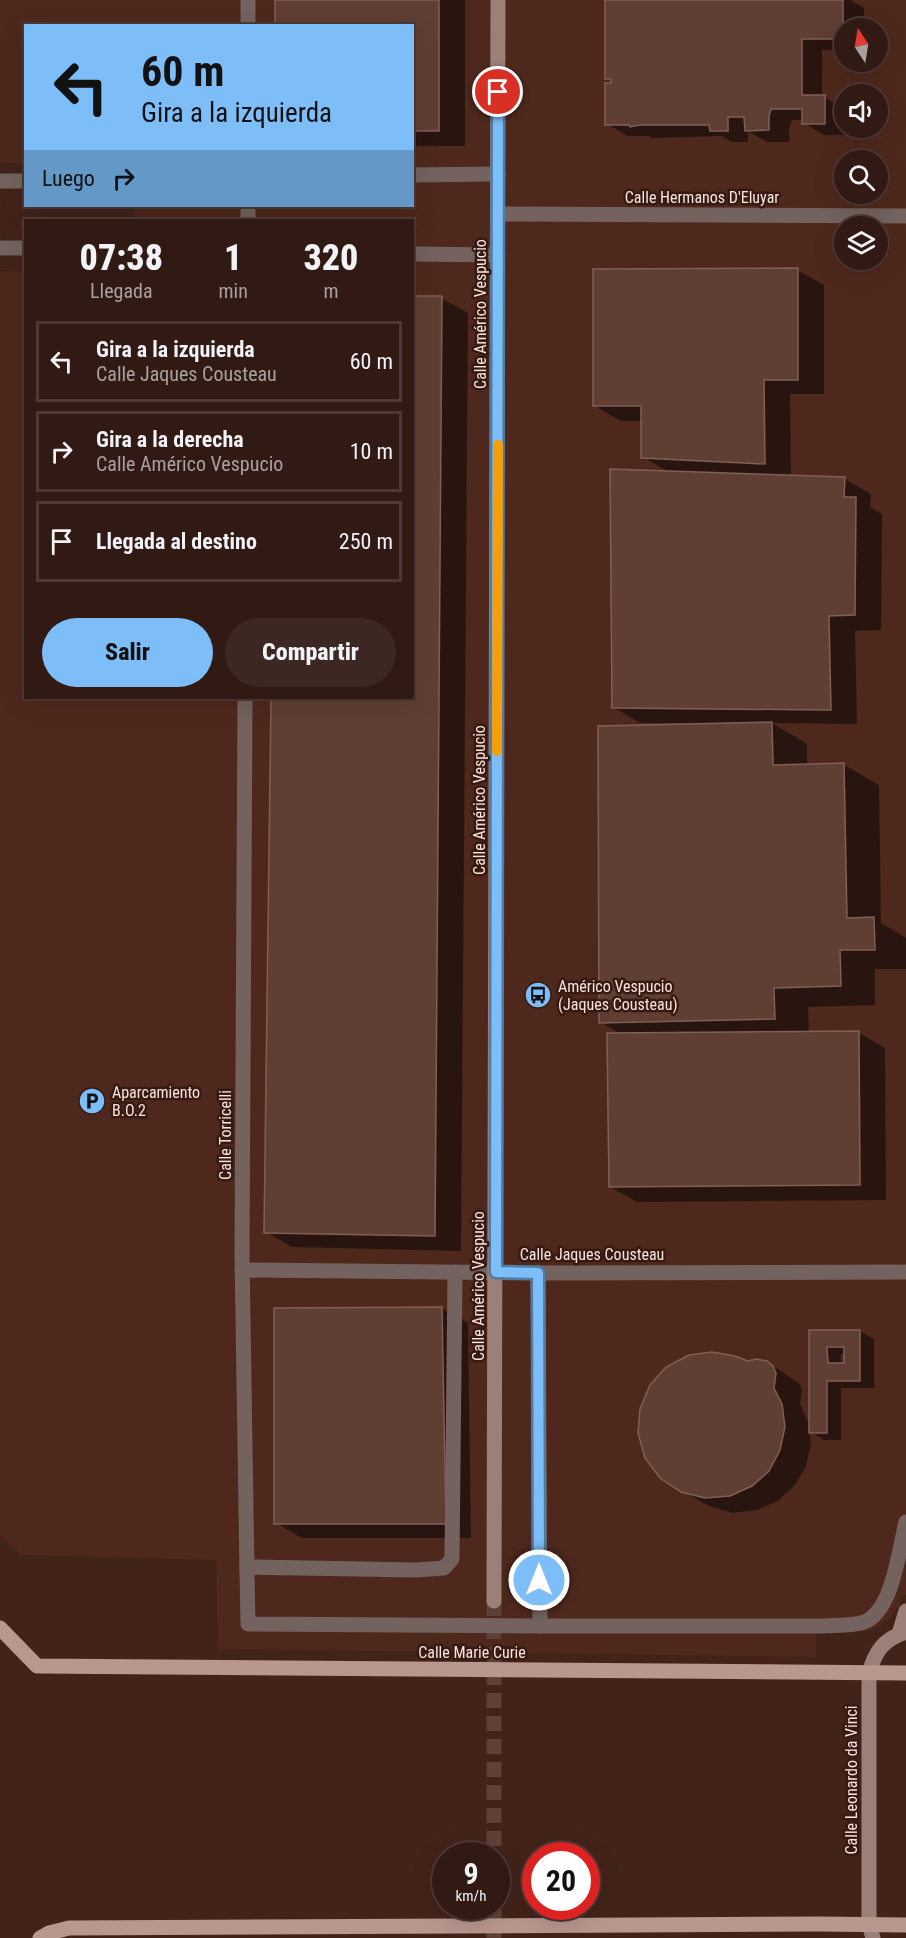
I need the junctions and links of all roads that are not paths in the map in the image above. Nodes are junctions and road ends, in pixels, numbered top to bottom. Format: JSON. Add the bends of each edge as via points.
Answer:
{"nodes":[{"id":1,"x":248,"y":0,"type":"edge"},
{"id":2,"x":498,"y":0,"type":"edge"},
{"id":3,"x":248,"y":24,"type":"edge"},
{"id":4,"x":498,"y":174,"type":"junction"},
{"id":5,"x":414,"y":175,"type":"edge"},
{"id":6,"x":0,"y":181,"type":"edge"},
{"id":7,"x":24,"y":181,"type":"edge"},
{"id":8,"x":498,"y":214,"type":"junction"},
{"id":9,"x":906,"y":216,"type":"edge"},
{"id":10,"x":0,"y":248,"type":"edge"},
{"id":11,"x":24,"y":248,"type":"edge"},
{"id":12,"x":414,"y":254,"type":"edge"},
{"id":13,"x":498,"y":255,"type":"junction"},
{"id":14,"x":245,"y":699,"type":"edge"},
{"id":15,"x":242,"y":1270,"type":"junction"},
{"id":16,"x":455,"y":1272,"type":"junction"},
{"id":17,"x":496,"y":1272,"type":"junction"},
{"id":18,"x":906,"y":1272,"type":"edge"},
{"id":19,"x":538,"y":1273,"type":"junction"},
{"id":20,"x":906,"y":1522,"type":"edge"},
{"id":21,"x":247,"y":1570,"type":"junction"},
{"id":22,"x":494,"y":1601,"type":"tunnel mouth"},
{"id":23,"x":906,"y":1611,"type":"edge"},
{"id":24,"x":540,"y":1626,"type":"junction"},
{"id":25,"x":0,"y":1628,"type":"edge"},
{"id":26,"x":903,"y":1633,"type":"edge"},
{"id":27,"x":869,"y":1673,"type":"junction"},
{"id":28,"x":906,"y":1674,"type":"edge"},
{"id":29,"x":906,"y":1925,"type":"edge"},
{"id":30,"x":871,"y":1931,"type":"edge"},
{"id":31,"x":40,"y":1938,"type":"edge"}],
"edges":[{"from":1,"to":3,"type":"street"},
{"from":2,"to":4,"type":"street","name":"Calle Américo Vespucio"},
{"from":4,"to":5,"type":"street"},
{"from":4,"to":8,"type":"street","name":"Calle Américo Vespucio"},
{"from":6,"to":7,"type":"street"},
{"from":8,"to":9,"type":"street","name":"Calle Hermanos D'Eluyar"},
{"from":8,"to":13,"type":"street","name":"Calle Américo Vespucio"},
{"from":10,"to":11,"type":"street"},
{"from":12,"to":13,"type":"street"},
{"from":13,"to":17,"type":"street","name":"Calle Américo Vespucio"},
{"from":14,"to":15,"type":"street","name":"Calle Torricelli"},
{"from":15,"to":16,"type":"street","name":"Calle Jaques Cousteau"},
{"from":15,"to":21,"type":"street","name":"Calle Torricelli"},
{"from":16,"to":17,"type":"street","name":"Calle Jaques Cousteau"},
{"from":16,"to":21,"type":"street","via":[[452,1559],[444,1568],[416,1570]]},
{"from":17,"to":19,"type":"street","name":"Calle Jaques Cousteau"},
{"from":17,"to":22,"type":"street","name":"Calle Américo Vespucio"},
{"from":18,"to":19,"type":"street","name":"Calle Jaques Cousteau"},
{"from":19,"to":24,"type":"street"},
{"from":20,"to":24,"type":"street","via":[[888,1596],[877,1613],[863,1622],[792,1626]]},
{"from":21,"to":24,"type":"street","name":"Calle Torricelli","via":[[248,1624]]},
{"from":23,"to":26,"type":"street","name":"Calle Leonardo da Vinci"},
{"from":25,"to":27,"type":"main road","name":"Calle Marie Curie","via":[[37,1666]]},
{"from":26,"to":27,"type":"street","name":"Calle Leonardo da Vinci","via":[[886,1641],[874,1655]]},
{"from":27,"to":28,"type":"main road","name":"Calle Marie Curie"},
{"from":27,"to":30,"type":"street","name":"Calle Leonardo da Vinci"},
{"from":29,"to":30,"type":"main road"},
{"from":30,"to":31,"type":"main road","via":[[69,1928]]}]}
